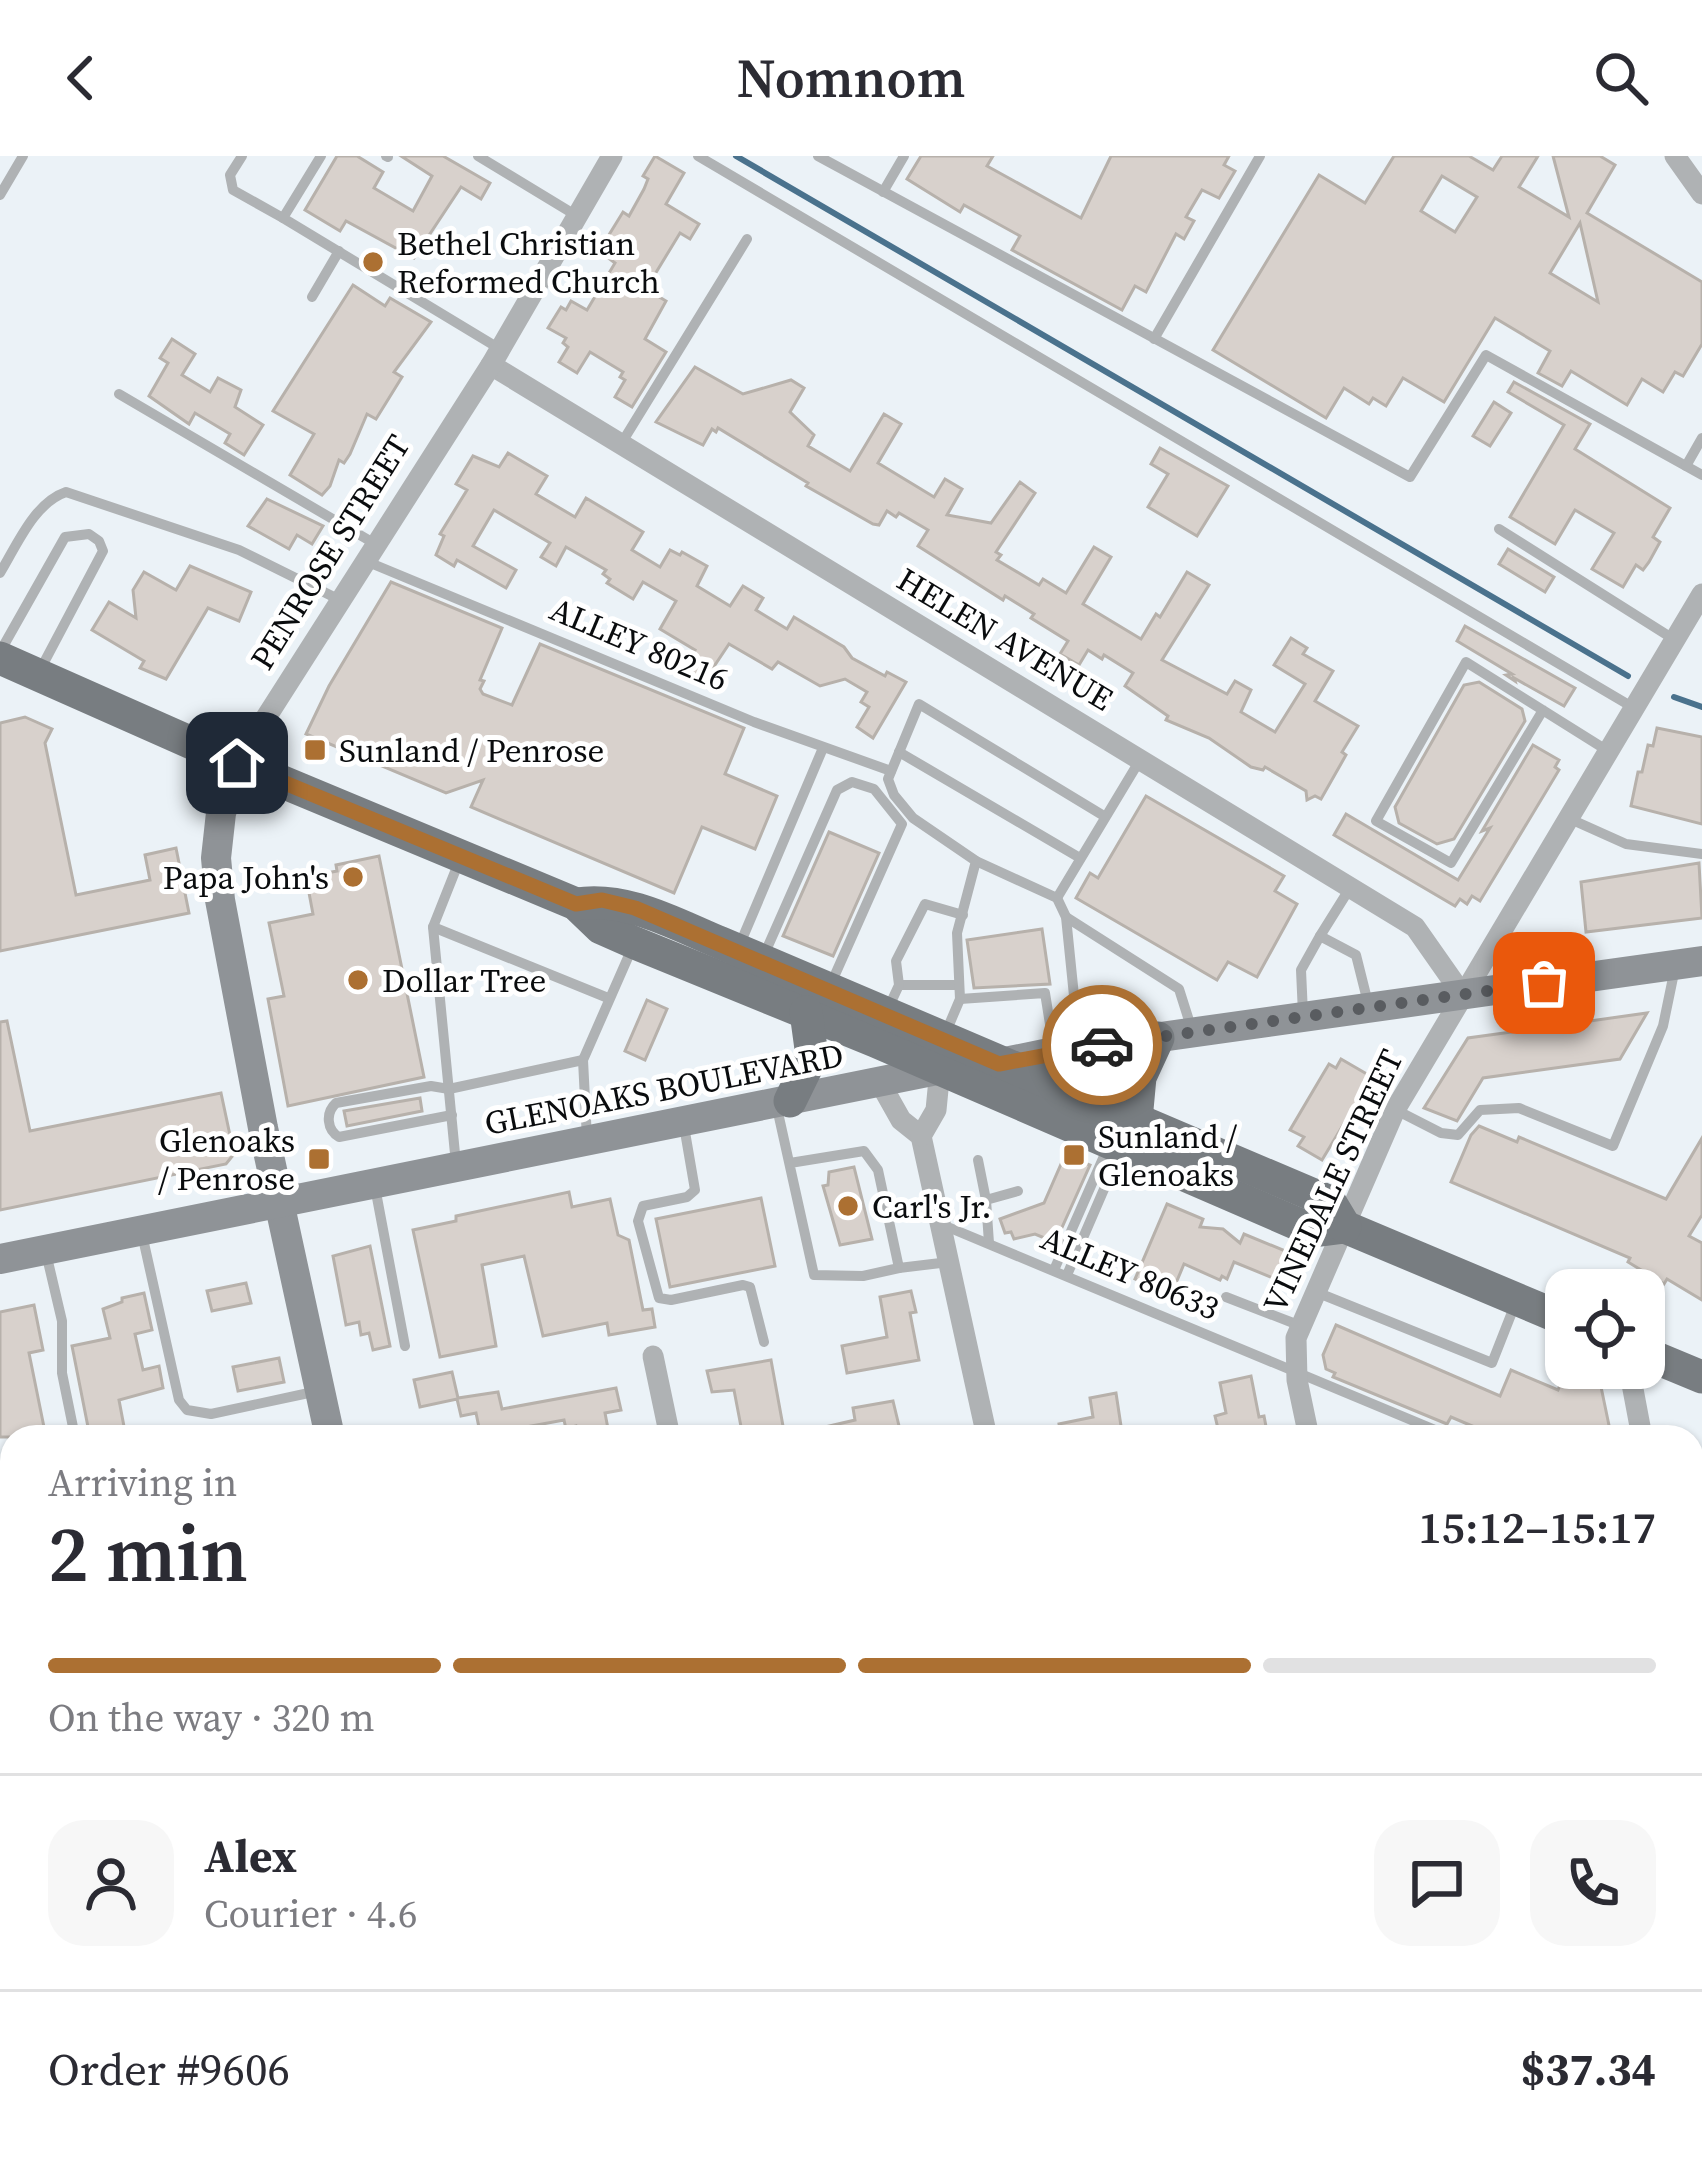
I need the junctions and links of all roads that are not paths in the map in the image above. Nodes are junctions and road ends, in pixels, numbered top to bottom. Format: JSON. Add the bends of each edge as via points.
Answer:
{"nodes":[{"id":1,"x":23,"y":156,"type":"edge"},
{"id":2,"x":242,"y":156,"type":"edge"},
{"id":3,"x":321,"y":156,"type":"edge"},
{"id":4,"x":478,"y":156,"type":"edge"},
{"id":5,"x":611,"y":156,"type":"edge"},
{"id":6,"x":698,"y":156,"type":"edge"},
{"id":7,"x":818,"y":156,"type":"edge"},
{"id":8,"x":904,"y":156,"type":"edge"},
{"id":9,"x":1260,"y":156,"type":"edge"},
{"id":10,"x":1675,"y":156,"type":"edge"},
{"id":11,"x":883,"y":192,"type":"junction"},
{"id":12,"x":1702,"y":194,"type":"edge"},
{"id":13,"x":0,"y":195,"type":"edge"},
{"id":14,"x":577,"y":216,"type":"junction"},
{"id":15,"x":283,"y":218,"type":"junction"},
{"id":16,"x":747,"y":239,"type":"dead end"},
{"id":17,"x":339,"y":251,"type":"junction"},
{"id":18,"x":312,"y":297,"type":"dead end"},
{"id":19,"x":1154,"y":339,"type":"junction"},
{"id":20,"x":496,"y":357,"type":"junction"},
{"id":21,"x":119,"y":394,"type":"dead end"},
{"id":22,"x":1702,"y":438,"type":"edge"},
{"id":23,"x":621,"y":444,"type":"junction"},
{"id":24,"x":1685,"y":466,"type":"junction"},
{"id":25,"x":1702,"y":475,"type":"edge"},
{"id":26,"x":1499,"y":529,"type":"dead end"},
{"id":27,"x":372,"y":554,"type":"junction"},
{"id":28,"x":0,"y":573,"type":"edge"},
{"id":29,"x":1702,"y":594,"type":"edge"},
{"id":30,"x":343,"y":602,"type":"junction"},
{"id":31,"x":1675,"y":640,"type":"junction"},
{"id":32,"x":0,"y":655,"type":"edge"},
{"id":33,"x":37,"y":674,"type":"junction"},
{"id":34,"x":1634,"y":708,"type":"junction"},
{"id":35,"x":1543,"y":710,"type":"junction"},
{"id":36,"x":823,"y":748,"type":"junction"},
{"id":37,"x":1608,"y":751,"type":"junction"},
{"id":38,"x":899,"y":752,"type":"junction"},
{"id":39,"x":1140,"y":760,"type":"junction"},
{"id":40,"x":237,"y":763,"type":"junction"},
{"id":41,"x":885,"y":770,"type":"junction"},
{"id":42,"x":874,"y":788,"type":"junction"},
{"id":43,"x":1104,"y":816,"type":"junction"},
{"id":44,"x":904,"y":818,"type":"junction"},
{"id":45,"x":1568,"y":818,"type":"junction"},
{"id":46,"x":462,"y":854,"type":"junction"},
{"id":47,"x":1702,"y":854,"type":"edge"},
{"id":48,"x":1080,"y":858,"type":"junction"},
{"id":49,"x":976,"y":861,"type":"junction"},
{"id":50,"x":1350,"y":888,"type":"junction"},
{"id":51,"x":1057,"y":898,"type":"junction"},
{"id":52,"x":576,"y":904,"type":"junction"},
{"id":53,"x":963,"y":915,"type":"junction"},
{"id":54,"x":1066,"y":917,"type":"junction"},
{"id":55,"x":433,"y":927,"type":"junction"},
{"id":56,"x":1320,"y":936,"type":"junction"},
{"id":57,"x":634,"y":943,"type":"junction"},
{"id":58,"x":749,"y":955,"type":"junction"},
{"id":59,"x":1689,"y":963,"type":"edge"},
{"id":60,"x":959,"y":992,"type":"junction"},
{"id":61,"x":1462,"y":994,"type":"junction"},
{"id":62,"x":608,"y":998,"type":"junction"},
{"id":63,"x":892,"y":999,"type":"junction"},
{"id":64,"x":817,"y":1001,"type":"junction"},
{"id":65,"x":1369,"y":1008,"type":"junction"},
{"id":66,"x":1304,"y":1017,"type":"junction"},
{"id":67,"x":1193,"y":1033,"type":"junction"},
{"id":68,"x":1158,"y":1038,"type":"junction"},
{"id":69,"x":1067,"y":1050,"type":"junction"},
{"id":70,"x":942,"y":1054,"type":"junction"},
{"id":71,"x":583,"y":1060,"type":"junction"},
{"id":72,"x":999,"y":1064,"type":"junction"},
{"id":73,"x":879,"y":1081,"type":"junction"},
{"id":74,"x":449,"y":1089,"type":"junction"},
{"id":75,"x":783,"y":1103,"type":"junction"},
{"id":76,"x":1395,"y":1110,"type":"junction"},
{"id":77,"x":452,"y":1115,"type":"junction"},
{"id":78,"x":684,"y":1123,"type":"junction"},
{"id":79,"x":921,"y":1136,"type":"junction"},
{"id":80,"x":1122,"y":1138,"type":"junction"},
{"id":81,"x":587,"y":1142,"type":"junction"},
{"id":82,"x":977,"y":1160,"type":"dead end"},
{"id":83,"x":790,"y":1163,"type":"junction"},
{"id":84,"x":456,"y":1168,"type":"junction"},
{"id":85,"x":374,"y":1184,"type":"junction"},
{"id":86,"x":1018,"y":1190,"type":"dead end"},
{"id":87,"x":986,"y":1200,"type":"junction"},
{"id":88,"x":280,"y":1203,"type":"junction"},
{"id":89,"x":943,"y":1225,"type":"junction"},
{"id":90,"x":1345,"y":1227,"type":"junction"},
{"id":91,"x":142,"y":1231,"type":"junction"},
{"id":92,"x":989,"y":1243,"type":"junction"},
{"id":93,"x":45,"y":1250,"type":"junction"},
{"id":94,"x":0,"y":1259,"type":"edge"},
{"id":95,"x":951,"y":1262,"type":"junction"},
{"id":96,"x":898,"y":1268,"type":"junction"},
{"id":97,"x":1054,"y":1270,"type":"junction"},
{"id":98,"x":1067,"y":1275,"type":"junction"},
{"id":99,"x":1316,"y":1292,"type":"junction"},
{"id":100,"x":1226,"y":1297,"type":"dead end"},
{"id":101,"x":1517,"y":1300,"type":"junction"},
{"id":102,"x":1545,"y":1312,"type":"edge"},
{"id":103,"x":1301,"y":1326,"type":"junction"},
{"id":104,"x":764,"y":1342,"type":"dead end"},
{"id":105,"x":405,"y":1346,"type":"dead end"},
{"id":106,"x":653,"y":1356,"type":"dead end"},
{"id":107,"x":1665,"y":1362,"type":"edge"},
{"id":108,"x":1297,"y":1371,"type":"junction"},
{"id":109,"x":1702,"y":1377,"type":"edge"},
{"id":110,"x":1632,"y":1389,"type":"edge"},
{"id":111,"x":320,"y":1390,"type":"junction"},
{"id":112,"x":72,"y":1425,"type":"edge"},
{"id":113,"x":328,"y":1425,"type":"edge"},
{"id":114,"x":667,"y":1425,"type":"edge"},
{"id":115,"x":985,"y":1425,"type":"edge"},
{"id":116,"x":1308,"y":1425,"type":"edge"},
{"id":117,"x":1424,"y":1425,"type":"edge"},
{"id":118,"x":1640,"y":1425,"type":"edge"}],
"edges":[{"from":1,"to":13,"type":"lane"},
{"from":2,"to":15,"type":"lane","via":[[230,175],[232,190]]},
{"from":3,"to":15,"type":"lane"},
{"from":4,"to":14,"type":"lane"},
{"from":5,"to":14,"type":"street","name":"PENROSE STREET"},
{"from":6,"to":34,"type":"lane"},
{"from":7,"to":11,"type":"lane"},
{"from":8,"to":11,"type":"lane"},
{"from":9,"to":19,"type":"lane"},
{"from":10,"to":12,"type":"street"},
{"from":11,"to":19,"type":"lane"},
{"from":14,"to":20,"type":"street","name":"PENROSE STREET"},
{"from":15,"to":17,"type":"lane"},
{"from":16,"to":23,"type":"lane"},
{"from":17,"to":18,"type":"lane"},
{"from":17,"to":20,"type":"lane"},
{"from":19,"to":24,"type":"lane","via":[[1410,477],[1486,355]]},
{"from":20,"to":23,"type":"street","name":"HELEN AVENUE"},
{"from":20,"to":27,"type":"street","name":"PENROSE STREET"},
{"from":21,"to":27,"type":"lane","name":"ALLEY 80216"},
{"from":22,"to":24,"type":"lane"},
{"from":23,"to":39,"type":"street","name":"HELEN AVENUE"},
{"from":24,"to":25,"type":"lane"},
{"from":26,"to":31,"type":"lane"},
{"from":27,"to":30,"type":"street","name":"PENROSE STREET"},
{"from":27,"to":36,"type":"lane","name":"ALLEY 80216"},
{"from":28,"to":30,"type":"lane","via":[[39,511],[66,492],[239,550]]},
{"from":29,"to":31,"type":"street","name":"VINEDALE STREET"},
{"from":30,"to":40,"type":"street","name":"PENROSE STREET"},
{"from":31,"to":34,"type":"street","name":"VINEDALE STREET"},
{"from":32,"to":33,"type":"main road"},
{"from":32,"to":33,"type":"lane","via":[[65,537],[89,534],[103,551]]},
{"from":33,"to":40,"type":"main road"},
{"from":34,"to":37,"type":"street","name":"VINEDALE STREET"},
{"from":35,"to":35,"type":"lane","via":[[1466,662],[1376,821],[1451,863]]},
{"from":35,"to":37,"type":"lane"},
{"from":36,"to":41,"type":"lane","name":"ALLEY 80216"},
{"from":36,"to":58,"type":"lane"},
{"from":37,"to":45,"type":"street","name":"VINEDALE STREET"},
{"from":38,"to":41,"type":"lane"},
{"from":38,"to":43,"type":"lane","via":[[920,704]]},
{"from":38,"to":48,"type":"lane"},
{"from":39,"to":43,"type":"lane"},
{"from":39,"to":50,"type":"street","name":"HELEN AVENUE"},
{"from":40,"to":46,"type":"main road"},
{"from":40,"to":88,"type":"main road","name":"PENROSE STREET","via":[[220,813],[220,900]]},
{"from":41,"to":42,"type":"lane"},
{"from":41,"to":44,"type":"lane"},
{"from":42,"to":44,"type":"lane"},
{"from":42,"to":58,"type":"lane","via":[[852,782],[837,790]]},
{"from":43,"to":48,"type":"lane"},
{"from":44,"to":49,"type":"lane"},
{"from":44,"to":64,"type":"lane"},
{"from":45,"to":47,"type":"lane","via":[[1626,844]]},
{"from":45,"to":61,"type":"street","name":"VINEDALE STREET"},
{"from":46,"to":52,"type":"main road"},
{"from":46,"to":55,"type":"lane"},
{"from":48,"to":51,"type":"lane"},
{"from":49,"to":51,"type":"lane"},
{"from":49,"to":53,"type":"lane"},
{"from":50,"to":56,"type":"lane"},
{"from":50,"to":61,"type":"street","name":"HELEN AVENUE","via":[[1414,927]]},
{"from":51,"to":54,"type":"lane"},
{"from":52,"to":57,"type":"main road"},
{"from":52,"to":58,"type":"main road","via":[[635,908]]},
{"from":53,"to":60,"type":"lane","via":[[956,933]]},
{"from":53,"to":63,"type":"lane","via":[[925,904],[896,961]]},
{"from":54,"to":67,"type":"lane","via":[[1179,989]]},
{"from":54,"to":69,"type":"lane"},
{"from":55,"to":62,"type":"lane"},
{"from":55,"to":74,"type":"lane"},
{"from":56,"to":65,"type":"lane","via":[[1356,955]]},
{"from":56,"to":66,"type":"lane","via":[[1300,970]]},
{"from":57,"to":62,"type":"lane"},
{"from":57,"to":64,"type":"main road"},
{"from":58,"to":64,"type":"main road"},
{"from":59,"to":61,"type":"main road"},
{"from":59,"to":76,"type":"lane","via":[[1612,1146],[1519,1108],[1480,1110],[1458,1136]]},
{"from":60,"to":63,"type":"lane"},
{"from":60,"to":69,"type":"lane","via":[[1045,993]]},
{"from":60,"to":70,"type":"lane"},
{"from":61,"to":65,"type":"main road"},
{"from":61,"to":76,"type":"street","name":"VINEDALE STREET"},
{"from":62,"to":71,"type":"lane"},
{"from":63,"to":64,"type":"main road"},
{"from":63,"to":70,"type":"main road"},
{"from":64,"to":70,"type":"main road"},
{"from":64,"to":75,"type":"main road","via":[[812,1056]]},
{"from":65,"to":66,"type":"main road"},
{"from":66,"to":67,"type":"main road"},
{"from":67,"to":68,"type":"main road"},
{"from":68,"to":69,"type":"main road"},
{"from":68,"to":80,"type":"main road"},
{"from":69,"to":72,"type":"main road"},
{"from":70,"to":72,"type":"main road"},
{"from":70,"to":73,"type":"main road","name":"GLENOAKS BOULEVARD"},
{"from":70,"to":79,"type":"street","via":[[936,1110]]},
{"from":70,"to":80,"type":"main road"},
{"from":71,"to":74,"type":"lane"},
{"from":71,"to":81,"type":"lane"},
{"from":72,"to":80,"type":"main road"},
{"from":73,"to":75,"type":"main road","name":"GLENOAKS BOULEVARD"},
{"from":73,"to":79,"type":"street"},
{"from":74,"to":77,"type":"lane"},
{"from":74,"to":77,"type":"lane","via":[[336,1103],[329,1122],[340,1137]]},
{"from":75,"to":78,"type":"main road","name":"GLENOAKS BOULEVARD"},
{"from":75,"to":83,"type":"lane"},
{"from":76,"to":90,"type":"street","name":"VINEDALE STREET"},
{"from":77,"to":84,"type":"lane"},
{"from":78,"to":81,"type":"main road","name":"GLENOAKS BOULEVARD"},
{"from":78,"to":104,"type":"lane","via":[[695,1190],[643,1206],[638,1221],[659,1298],[750,1287]]},
{"from":79,"to":89,"type":"street"},
{"from":80,"to":90,"type":"main road","via":[[1314,1231]]},
{"from":80,"to":97,"type":"lane"},
{"from":80,"to":98,"type":"lane"},
{"from":81,"to":84,"type":"main road","name":"GLENOAKS BOULEVARD"},
{"from":82,"to":87,"type":"lane"},
{"from":83,"to":96,"type":"lane","via":[[864,1151],[878,1170]]},
{"from":83,"to":96,"type":"lane","via":[[814,1275]]},
{"from":84,"to":85,"type":"main road","name":"GLENOAKS BOULEVARD"},
{"from":85,"to":88,"type":"main road","name":"GLENOAKS BOULEVARD"},
{"from":85,"to":105,"type":"lane"},
{"from":86,"to":87,"type":"lane"},
{"from":87,"to":92,"type":"lane"},
{"from":88,"to":91,"type":"main road","name":"GLENOAKS BOULEVARD"},
{"from":88,"to":111,"type":"main road","name":"PENROSE STREET"},
{"from":89,"to":92,"type":"lane","name":"ALLEY 80633"},
{"from":89,"to":95,"type":"street"},
{"from":90,"to":99,"type":"street","name":"VINEDALE STREET"},
{"from":90,"to":101,"type":"main road"},
{"from":91,"to":93,"type":"main road","name":"GLENOAKS BOULEVARD"},
{"from":91,"to":111,"type":"lane","via":[[187,1410],[211,1414]]},
{"from":92,"to":97,"type":"lane","name":"ALLEY 80633"},
{"from":93,"to":94,"type":"main road","name":"GLENOAKS BOULEVARD"},
{"from":93,"to":112,"type":"lane","via":[[62,1321]]},
{"from":95,"to":96,"type":"lane"},
{"from":95,"to":115,"type":"street"},
{"from":97,"to":98,"type":"lane","name":"ALLEY 80633"},
{"from":98,"to":108,"type":"lane","name":"ALLEY 80633"},
{"from":99,"to":101,"type":"lane","via":[[1492,1363]]},
{"from":99,"to":103,"type":"street","name":"VINEDALE STREET"},
{"from":100,"to":103,"type":"lane"},
{"from":101,"to":102,"type":"main road"},
{"from":103,"to":108,"type":"street","name":"VINEDALE STREET"},
{"from":106,"to":114,"type":"street"},
{"from":107,"to":109,"type":"main road"},
{"from":108,"to":116,"type":"street","name":"VINEDALE STREET"},
{"from":108,"to":117,"type":"lane","name":"ALLEY 80633"},
{"from":110,"to":118,"type":"street"},
{"from":111,"to":113,"type":"main road","name":"PENROSE STREET"}]}
